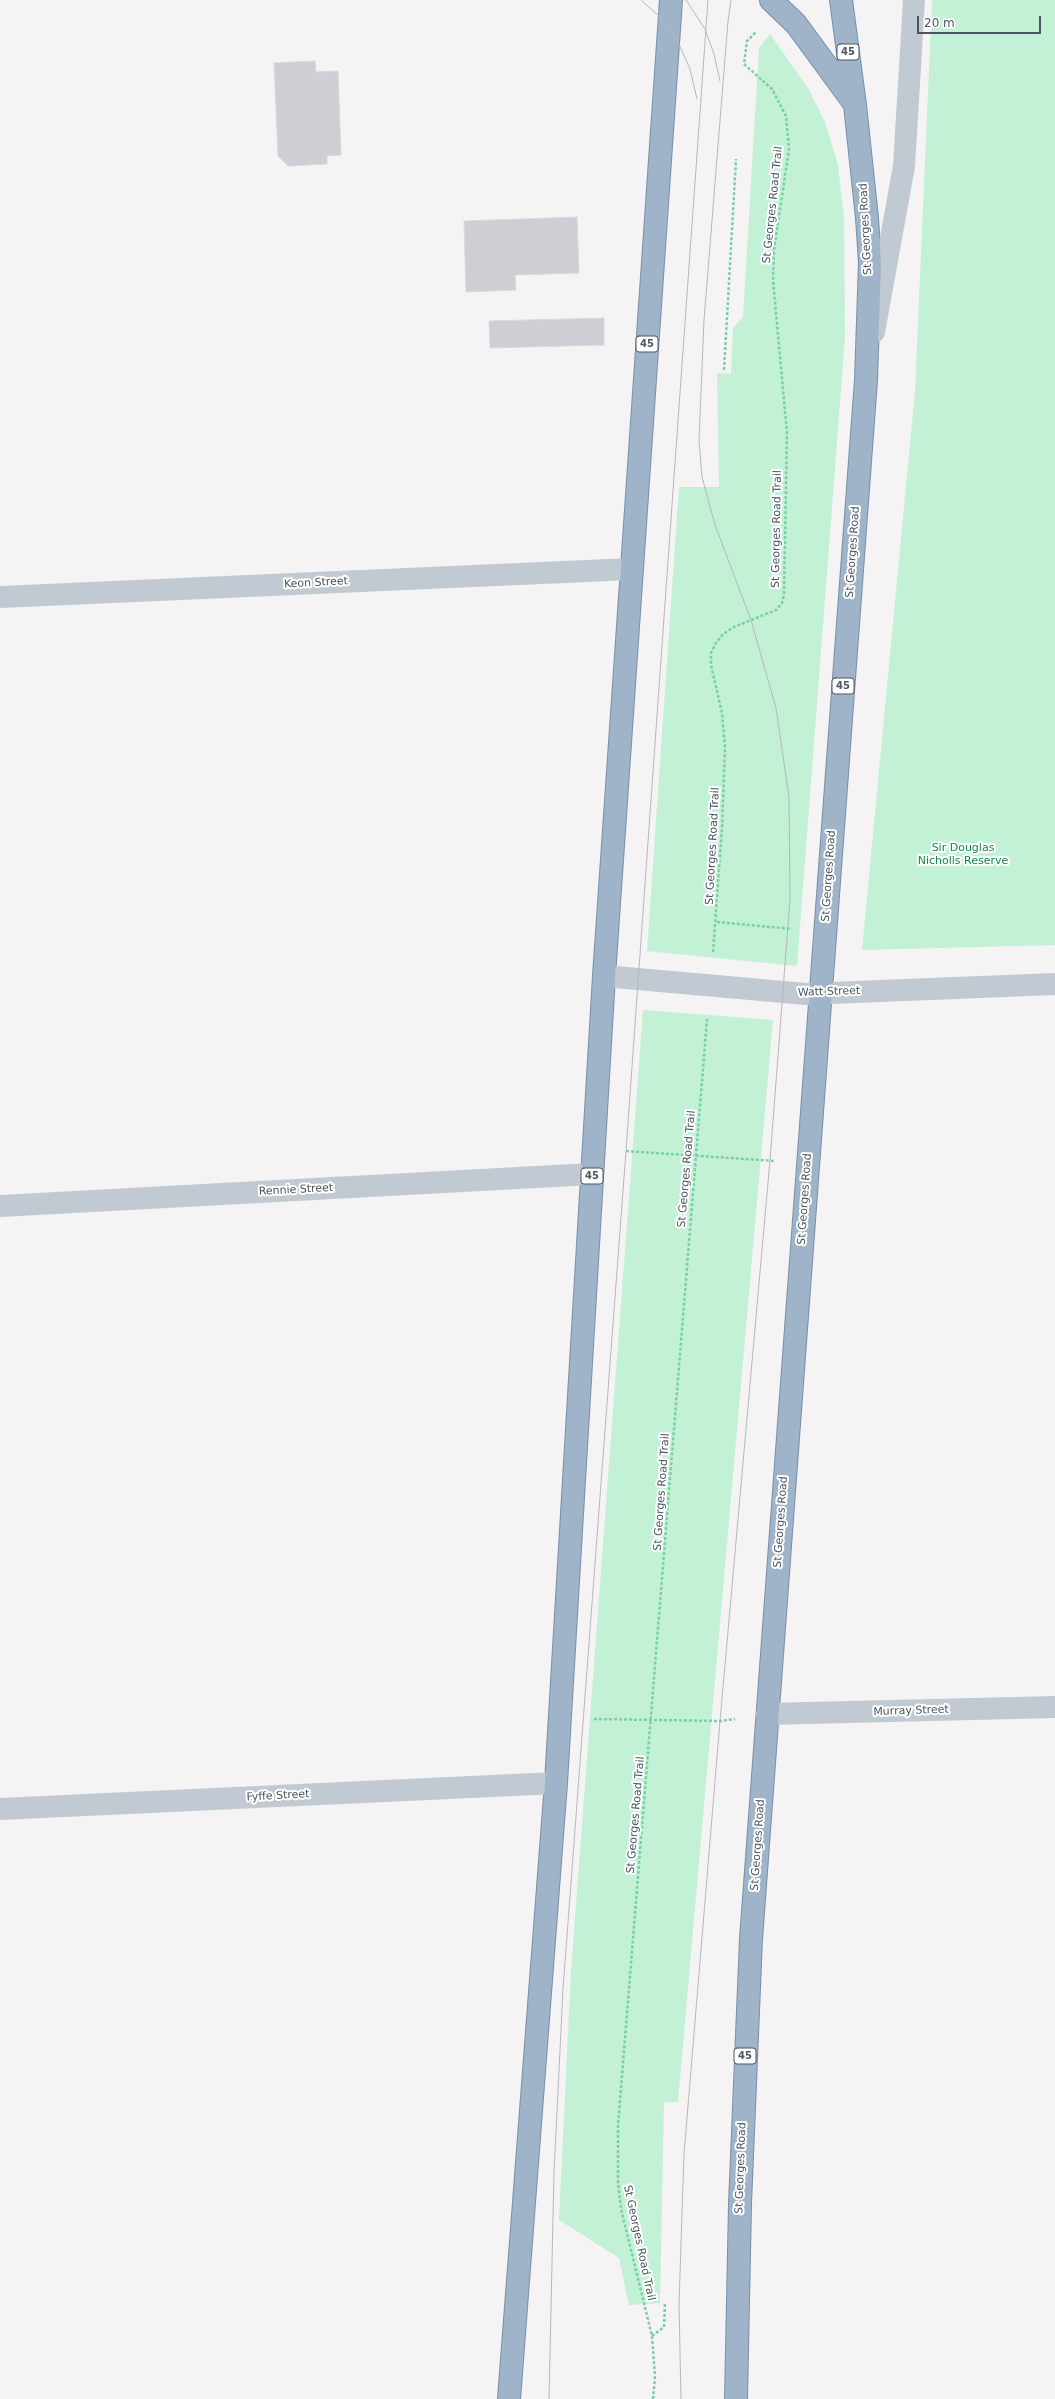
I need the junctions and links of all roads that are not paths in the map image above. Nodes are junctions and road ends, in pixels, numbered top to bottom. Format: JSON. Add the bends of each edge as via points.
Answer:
{"nodes":[{"id":1,"x":671,"y":0,"type":"edge"},
{"id":2,"x":771,"y":0,"type":"edge"},
{"id":3,"x":841,"y":0,"type":"edge"},
{"id":4,"x":914,"y":0,"type":"edge"},
{"id":5,"x":855,"y":105,"type":"junction"},
{"id":6,"x":866,"y":380,"type":"junction"},
{"id":7,"x":632,"y":569,"type":"junction"},
{"id":8,"x":0,"y":597,"type":"edge"},
{"id":9,"x":604,"y":976,"type":"junction"},
{"id":10,"x":1055,"y":984,"type":"edge"},
{"id":11,"x":820,"y":993,"type":"junction"},
{"id":12,"x":592,"y":1174,"type":"junction"},
{"id":13,"x":0,"y":1206,"type":"edge"},
{"id":14,"x":1055,"y":1707,"type":"edge"},
{"id":15,"x":767,"y":1714,"type":"junction"},
{"id":16,"x":556,"y":1783,"type":"junction"},
{"id":17,"x":0,"y":1809,"type":"edge"},
{"id":18,"x":509,"y":2399,"type":"edge"},
{"id":19,"x":736,"y":2399,"type":"edge"}],
"edges":[{"from":1,"to":7,"type":"highway","number":"45"},
{"from":2,"to":5,"type":"highway","via":[[796,24]]},
{"from":3,"to":5,"type":"highway","name":"St Georges Road","number":"45"},
{"from":4,"to":6,"type":"street","via":[[904,166]]},
{"from":5,"to":6,"type":"highway","name":"St Georges Road","number":"45","via":[[870,263]]},
{"from":6,"to":11,"type":"highway","name":"St Georges Road","number":"45"},
{"from":7,"to":8,"type":"street","name":"Keon Street"},
{"from":7,"to":9,"type":"highway","number":"45"},
{"from":9,"to":11,"type":"street","name":"Watt Street","via":[[781,993]]},
{"from":9,"to":12,"type":"highway","number":"45"},
{"from":10,"to":11,"type":"street","name":"Watt Street"},
{"from":11,"to":15,"type":"highway","name":"St Georges Road","number":"45"},
{"from":12,"to":13,"type":"street","name":"Rennie Street"},
{"from":12,"to":16,"type":"highway","number":"45"},
{"from":14,"to":15,"type":"street","name":"Murray Street"},
{"from":15,"to":19,"type":"highway","name":"St Georges Road","number":"45","via":[[745,2061]]},
{"from":16,"to":17,"type":"street","name":"Fyffe Street"},
{"from":16,"to":18,"type":"highway","number":"45"}]}
